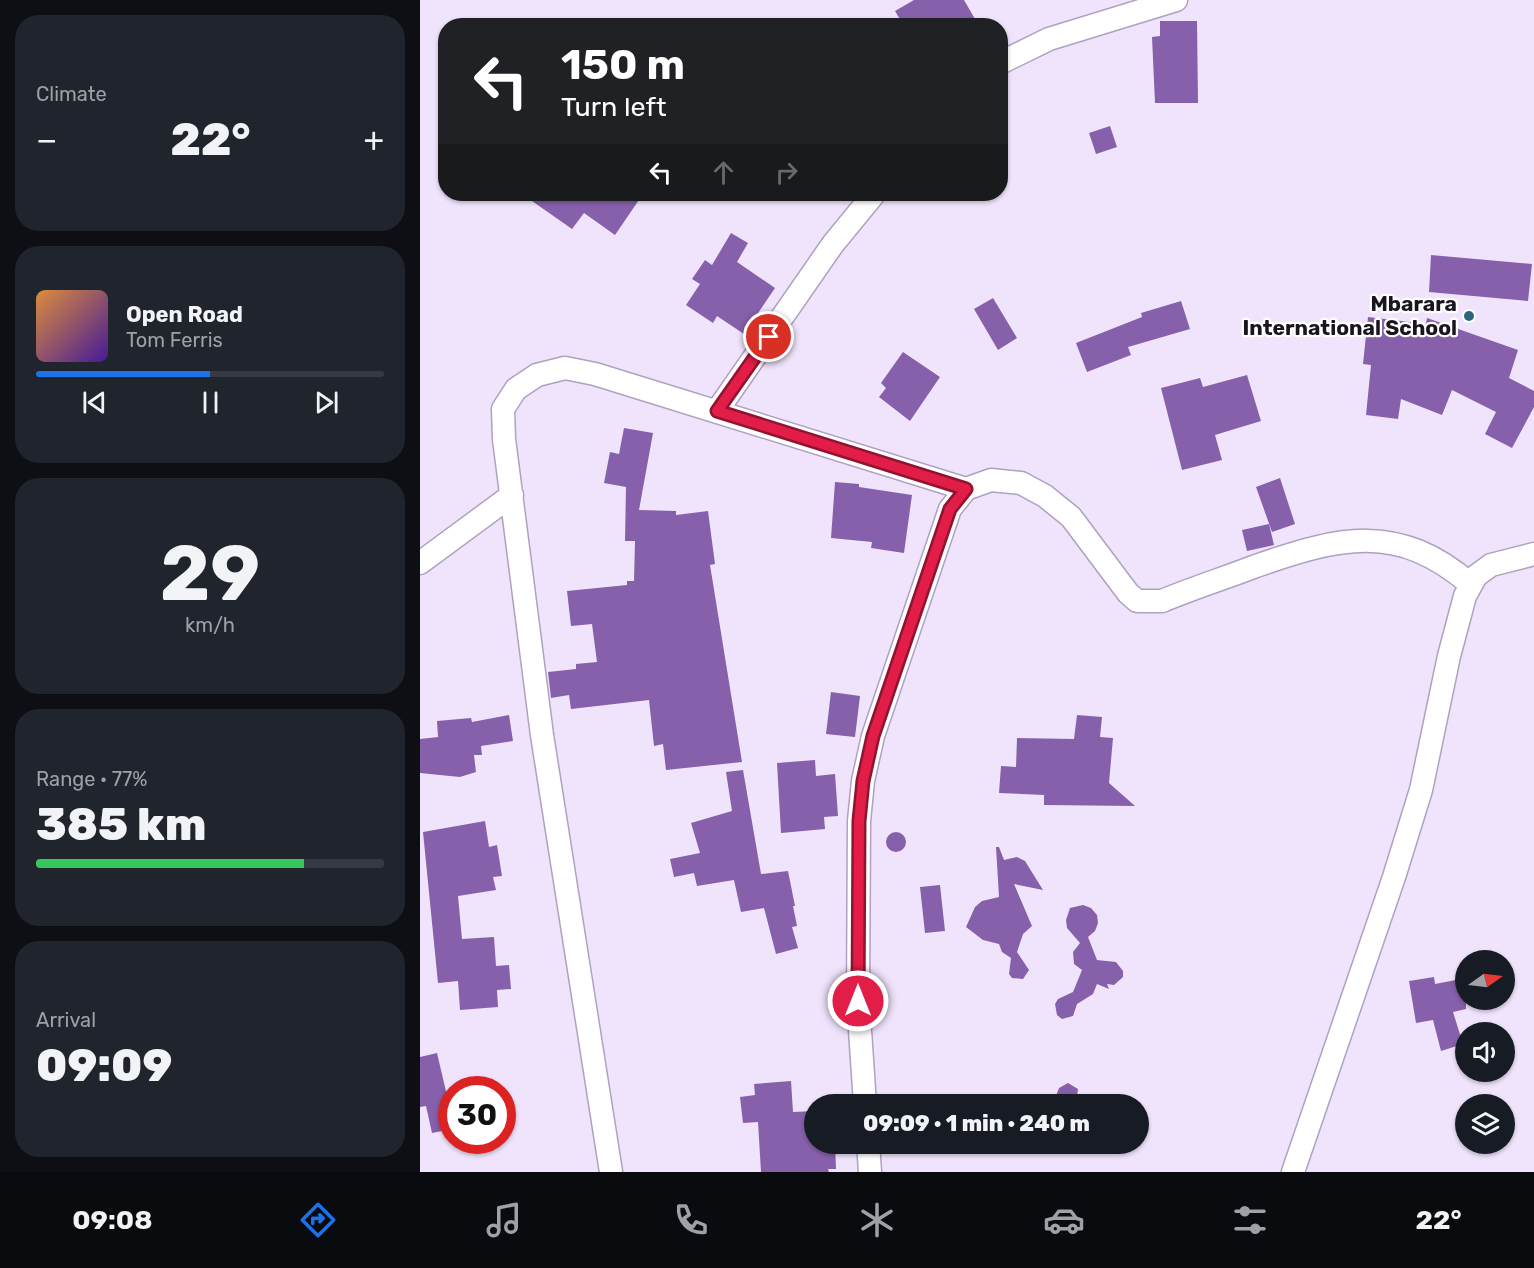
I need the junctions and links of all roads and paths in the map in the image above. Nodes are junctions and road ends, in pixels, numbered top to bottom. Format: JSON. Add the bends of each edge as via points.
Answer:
{"nodes":[{"id":1,"x":1176,"y":0,"type":"edge"},
{"id":2,"x":1008,"y":59,"type":"edge"},
{"id":3,"x":868,"y":201,"type":"edge"},
{"id":4,"x":717,"y":411,"type":"junction"},
{"id":5,"x":966,"y":489,"type":"junction"},
{"id":6,"x":512,"y":495,"type":"junction"},
{"id":7,"x":1534,"y":554,"type":"edge"},
{"id":8,"x":420,"y":563,"type":"edge"},
{"id":9,"x":1470,"y":584,"type":"junction"},
{"id":10,"x":864,"y":1094,"type":"edge"},
{"id":11,"x":869,"y":1154,"type":"edge"},
{"id":12,"x":611,"y":1172,"type":"edge"},
{"id":13,"x":870,"y":1172,"type":"edge"},
{"id":14,"x":1293,"y":1172,"type":"edge"}],
"edges":[{"from":1,"to":2,"type":"street","via":[[1049,39]]},
{"from":3,"to":4,"type":"street","via":[[833,244]]},
{"from":4,"to":5,"type":"street"},
{"from":4,"to":6,"type":"street","via":[[565,368],[537,375],[516,388],[503,409]]},
{"from":5,"to":9,"type":"street","via":[[991,480],[1021,483],[1045,496],[1071,517],[1137,601],[1162,601],[1306,549],[1350,541],[1397,544],[1418,550]]},
{"from":5,"to":10,"type":"street","via":[[950,509],[873,736],[863,781],[859,821],[858,1001]]},
{"from":6,"to":8,"type":"street"},
{"from":6,"to":12,"type":"street","via":[[542,735]]},
{"from":7,"to":9,"type":"street","via":[[1491,565]]},
{"from":9,"to":14,"type":"street","via":[[1457,619],[1421,790]]},
{"from":11,"to":13,"type":"street"}]}
